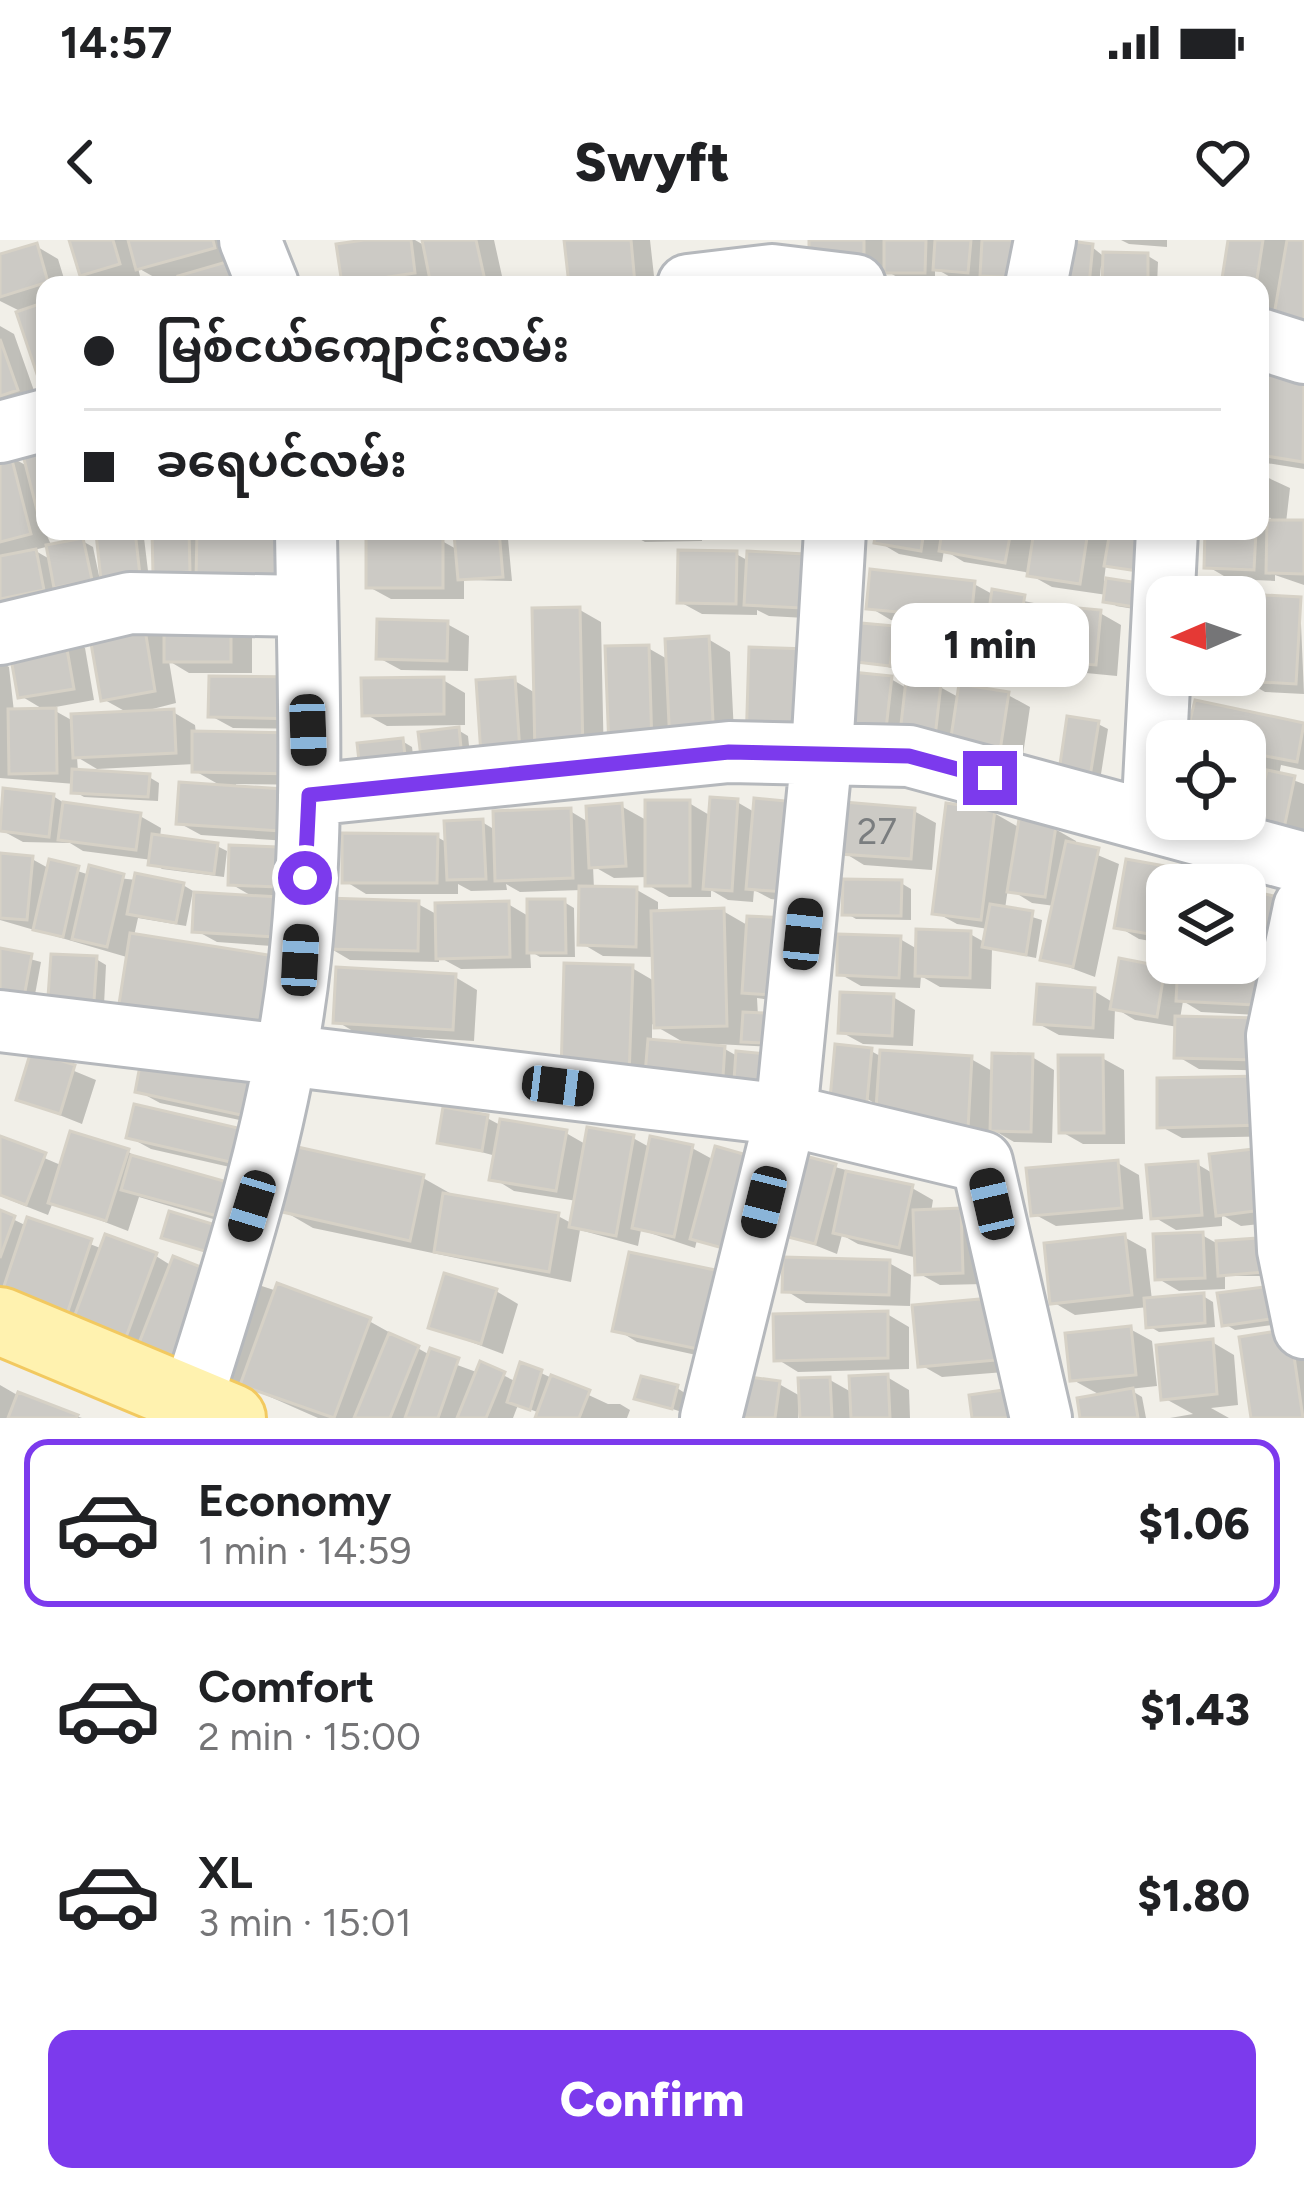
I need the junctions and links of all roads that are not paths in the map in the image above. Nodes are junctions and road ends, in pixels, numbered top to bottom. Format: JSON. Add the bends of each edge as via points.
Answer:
{"nodes":[{"id":1,"x":250,"y":240,"type":"edge"},
{"id":2,"x":1045,"y":240,"type":"edge"},
{"id":3,"x":730,"y":268,"type":"edge"},
{"id":4,"x":264,"y":276,"type":"edge"},
{"id":5,"x":780,"y":276,"type":"edge"},
{"id":6,"x":1038,"y":276,"type":"edge"},
{"id":7,"x":1269,"y":342,"type":"edge"},
{"id":8,"x":1304,"y":353,"type":"edge"},
{"id":9,"x":36,"y":422,"type":"edge"},
{"id":10,"x":0,"y":432,"type":"edge"},
{"id":11,"x":307,"y":540,"type":"edge"},
{"id":12,"x":834,"y":540,"type":"edge"},
{"id":13,"x":1167,"y":540,"type":"edge"},
{"id":14,"x":307,"y":606,"type":"junction"},
{"id":15,"x":0,"y":634,"type":"edge"},
{"id":16,"x":1157,"y":720,"type":"edge"},
{"id":17,"x":822,"y":752,"type":"junction"},
{"id":18,"x":309,"y":795,"type":"junction"},
{"id":19,"x":1146,"y":820,"type":"edge"},
{"id":20,"x":1219,"y":840,"type":"edge"},
{"id":21,"x":1304,"y":863,"type":"edge"},
{"id":22,"x":1304,"y":908,"type":"edge"},
{"id":23,"x":0,"y":1021,"type":"edge"},
{"id":24,"x":284,"y":1051,"type":"junction"},
{"id":25,"x":785,"y":1115,"type":"junction"},
{"id":26,"x":0,"y":1321,"type":"edge"},
{"id":27,"x":1304,"y":1328,"type":"edge"},
{"id":28,"x":203,"y":1412,"type":"edge"},
{"id":29,"x":711,"y":1418,"type":"edge"},
{"id":30,"x":1041,"y":1418,"type":"edge"}],
"edges":[{"from":1,"to":4,"type":"street"},
{"from":2,"to":6,"type":"street"},
{"from":3,"to":5,"type":"street"},
{"from":7,"to":8,"type":"street"},
{"from":9,"to":10,"type":"street"},
{"from":11,"to":14,"type":"street"},
{"from":12,"to":17,"type":"street"},
{"from":13,"to":16,"type":"street"},
{"from":14,"to":15,"type":"street","via":[[130,603]]},
{"from":14,"to":18,"type":"street"},
{"from":17,"to":18,"type":"street","via":[[729,752]]},
{"from":17,"to":19,"type":"street","via":[[909,756]]},
{"from":17,"to":25,"type":"street"},
{"from":18,"to":24,"type":"street","via":[[300,960]]},
{"from":20,"to":21,"type":"street"},
{"from":22,"to":27,"type":"street","via":[[1277,1036],[1288,1250]]},
{"from":23,"to":24,"type":"street"},
{"from":24,"to":25,"type":"street"},
{"from":24,"to":28,"type":"street"},
{"from":25,"to":29,"type":"street"},
{"from":25,"to":30,"type":"street","via":[[982,1162]]},
{"from":26,"to":28,"type":"main road"}]}
